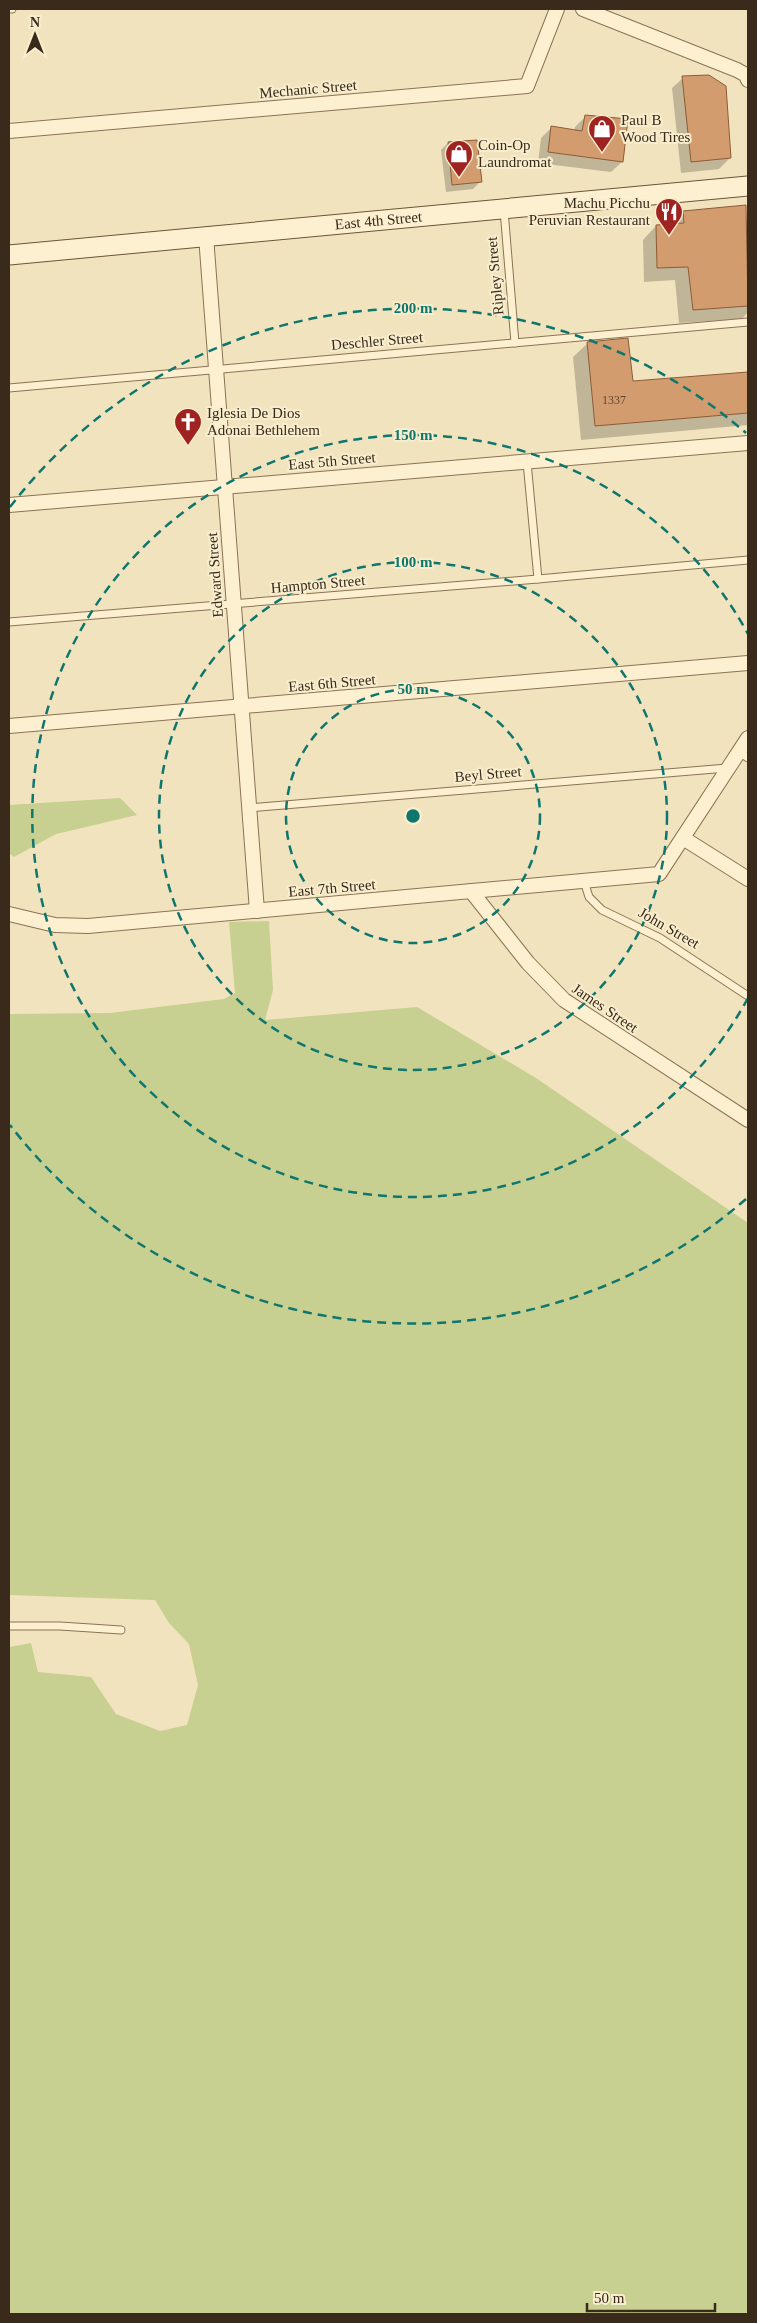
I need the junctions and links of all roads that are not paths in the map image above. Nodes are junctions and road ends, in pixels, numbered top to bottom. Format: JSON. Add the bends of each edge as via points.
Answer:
{"nodes":[{"id":1,"x":557,"y":9,"type":"edge"},
{"id":2,"x":583,"y":9,"type":"edge"},
{"id":3,"x":748,"y":80,"type":"edge"},
{"id":4,"x":9,"y":131,"type":"edge"},
{"id":5,"x":748,"y":186,"type":"edge"},
{"id":6,"x":503,"y":207,"type":"junction"},
{"id":7,"x":206,"y":236,"type":"junction"},
{"id":8,"x":9,"y":255,"type":"edge"},
{"id":9,"x":748,"y":322,"type":"edge"},
{"id":10,"x":515,"y":343,"type":"junction"},
{"id":11,"x":216,"y":369,"type":"junction"},
{"id":12,"x":9,"y":388,"type":"edge"},
{"id":13,"x":748,"y":443,"type":"edge"},
{"id":14,"x":527,"y":462,"type":"junction"},
{"id":15,"x":225,"y":486,"type":"junction"},
{"id":16,"x":9,"y":504,"type":"edge"},
{"id":17,"x":748,"y":560,"type":"edge"},
{"id":18,"x":538,"y":579,"type":"junction"},
{"id":19,"x":234,"y":605,"type":"junction"},
{"id":20,"x":9,"y":622,"type":"edge"},
{"id":21,"x":748,"y":663,"type":"edge"},
{"id":22,"x":242,"y":707,"type":"junction"},
{"id":23,"x":9,"y":726,"type":"edge"},
{"id":24,"x":748,"y":738,"type":"edge"},
{"id":25,"x":744,"y":755,"type":"edge"},
{"id":26,"x":729,"y":768,"type":"junction"},
{"id":27,"x":249,"y":808,"type":"junction"},
{"id":28,"x":683,"y":838,"type":"junction"},
{"id":29,"x":748,"y":879,"type":"edge"},
{"id":30,"x":584,"y":881,"type":"junction"},
{"id":31,"x":471,"y":891,"type":"junction"},
{"id":32,"x":257,"y":911,"type":"junction"},
{"id":33,"x":9,"y":914,"type":"edge"},
{"id":34,"x":748,"y":996,"type":"edge"},
{"id":35,"x":748,"y":1120,"type":"edge"},
{"id":36,"x":9,"y":1626,"type":"edge"},
{"id":37,"x":121,"y":1630,"type":"dead end"}],
"edges":[{"from":1,"to":4,"type":"street","name":"Mechanic Street","via":[[527,86]]},
{"from":2,"to":3,"type":"street","via":[[737,70]]},
{"from":5,"to":6,"type":"main road","name":"East 4th Street"},
{"from":6,"to":7,"type":"main road","name":"East 4th Street"},
{"from":6,"to":10,"type":"lane","name":"Ripley Street"},
{"from":7,"to":8,"type":"main road","name":"East 4th Street"},
{"from":7,"to":11,"type":"street","name":"Edward Street"},
{"from":9,"to":10,"type":"lane","name":"Deschler Street"},
{"from":10,"to":11,"type":"lane","name":"Deschler Street"},
{"from":11,"to":12,"type":"lane","name":"Deschler Street"},
{"from":11,"to":15,"type":"street","name":"Edward Street"},
{"from":13,"to":14,"type":"street","name":"East 5th Street"},
{"from":14,"to":15,"type":"street","name":"East 5th Street"},
{"from":14,"to":18,"type":"lane"},
{"from":15,"to":16,"type":"street","name":"East 5th Street"},
{"from":15,"to":19,"type":"street","name":"Edward Street"},
{"from":17,"to":18,"type":"lane","name":"Hampton Street"},
{"from":18,"to":19,"type":"lane","name":"Hampton Street"},
{"from":19,"to":20,"type":"lane","name":"Hampton Street"},
{"from":19,"to":22,"type":"street","name":"Edward Street"},
{"from":21,"to":22,"type":"street","name":"East 6th Street"},
{"from":22,"to":23,"type":"street","name":"East 6th Street"},
{"from":22,"to":27,"type":"street","name":"Edward Street"},
{"from":24,"to":25,"type":"street"},
{"from":25,"to":26,"type":"street"},
{"from":26,"to":27,"type":"lane","name":"Beyl Street"},
{"from":26,"to":28,"type":"street"},
{"from":27,"to":32,"type":"street","name":"Edward Street"},
{"from":28,"to":29,"type":"street"},
{"from":28,"to":30,"type":"street","name":"East 7th Street","via":[[659,874]]},
{"from":30,"to":31,"type":"street","name":"East 7th Street"},
{"from":30,"to":34,"type":"lane","name":"John Street","via":[[589,898],[602,910],[660,938]]},
{"from":31,"to":32,"type":"street","name":"East 7th Street"},
{"from":31,"to":35,"type":"street","name":"James Street","via":[[528,963],[564,1000]]},
{"from":32,"to":33,"type":"street","name":"East 7th Street","via":[[88,926],[54,925]]},
{"from":36,"to":37,"type":"lane"}]}
